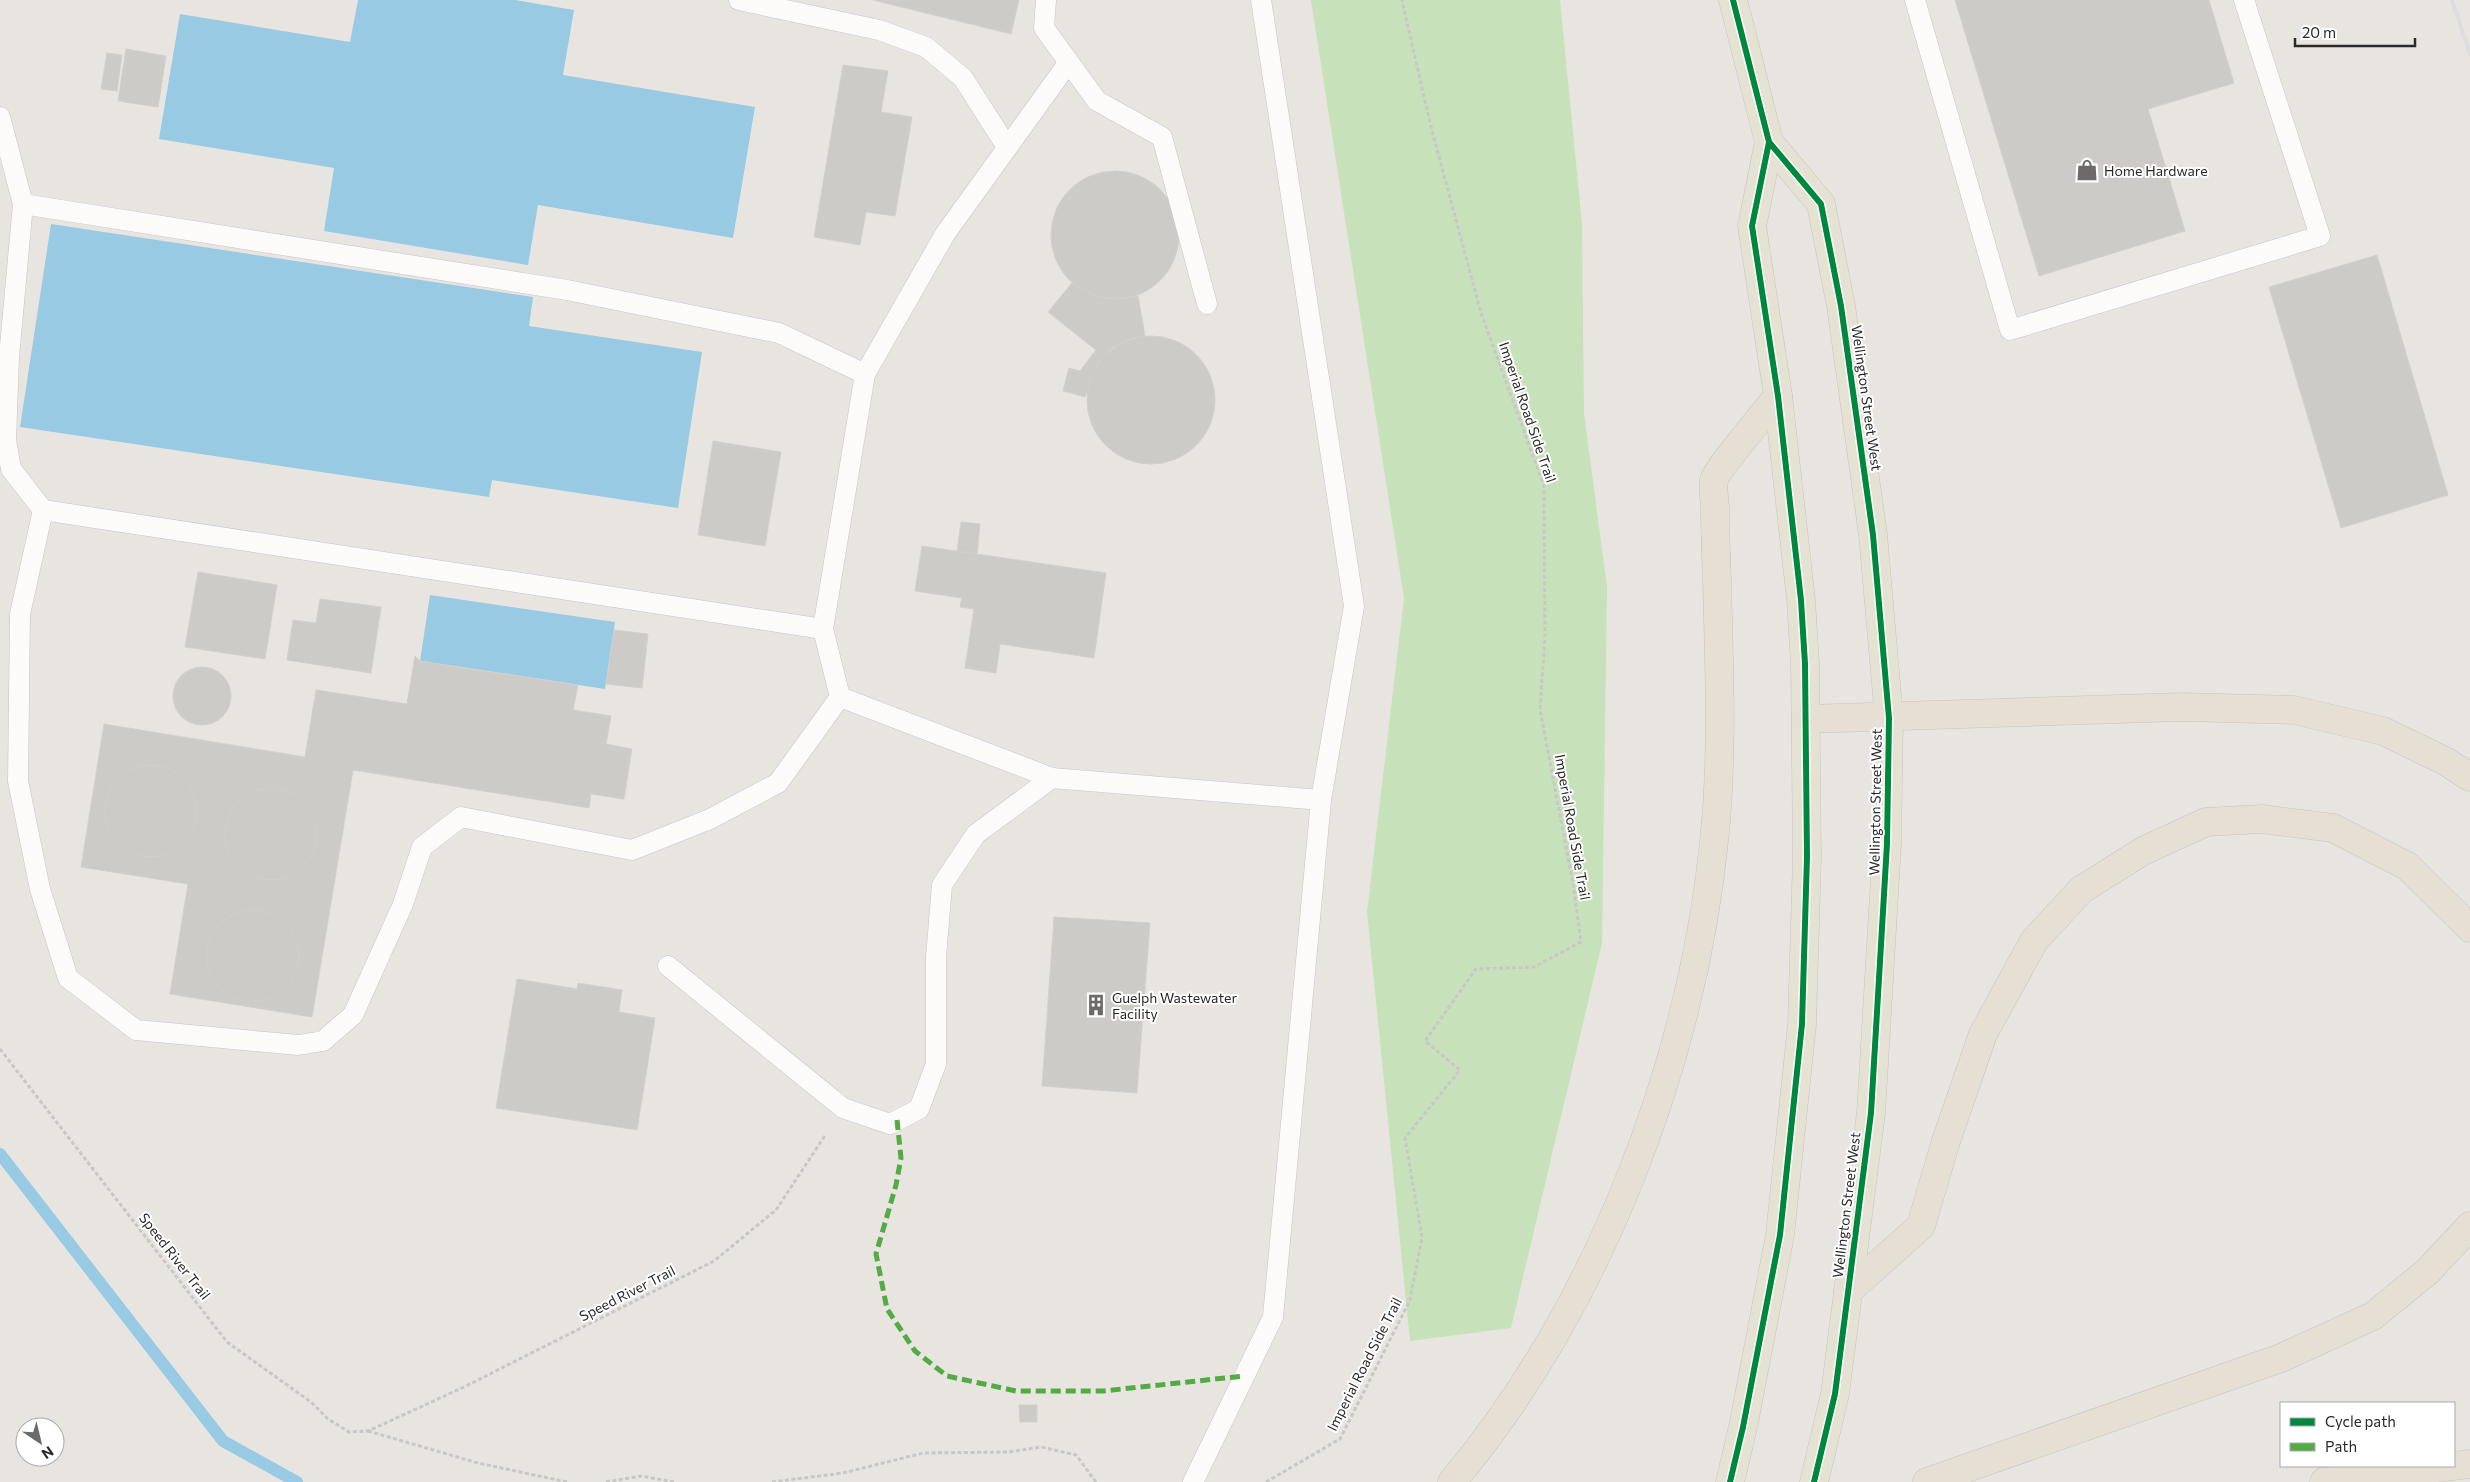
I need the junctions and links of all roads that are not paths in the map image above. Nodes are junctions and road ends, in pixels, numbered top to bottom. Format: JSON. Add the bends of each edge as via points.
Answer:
{"nodes":[{"id":1,"x":739,"y":0,"type":"edge"},
{"id":2,"x":1046,"y":0,"type":"edge"},
{"id":3,"x":1261,"y":0,"type":"edge"},
{"id":4,"x":1734,"y":0,"type":"edge"},
{"id":5,"x":1916,"y":0,"type":"edge"},
{"id":6,"x":2244,"y":0,"type":"edge"},
{"id":7,"x":1069,"y":62,"type":"junction"},
{"id":8,"x":0,"y":117,"type":"edge"},
{"id":9,"x":1770,"y":142,"type":"junction"},
{"id":10,"x":1007,"y":147,"type":"junction"},
{"id":11,"x":23,"y":204,"type":"junction"},
{"id":12,"x":1207,"y":304,"type":"dead end"},
{"id":13,"x":865,"y":374,"type":"junction"},
{"id":14,"x":1778,"y":396,"type":"junction"},
{"id":15,"x":43,"y":510,"type":"junction"},
{"id":16,"x":823,"y":629,"type":"junction"},
{"id":17,"x":840,"y":697,"type":"junction"},
{"id":18,"x":1889,"y":718,"type":"junction"},
{"id":19,"x":1807,"y":719,"type":"junction"},
{"id":20,"x":2470,"y":777,"type":"edge"},
{"id":21,"x":1052,"y":778,"type":"junction"},
{"id":22,"x":1321,"y":800,"type":"junction"},
{"id":23,"x":2470,"y":928,"type":"edge"},
{"id":24,"x":668,"y":966,"type":"dead end"},
{"id":25,"x":2470,"y":1226,"type":"edge"},
{"id":26,"x":1848,"y":1290,"type":"junction"},
{"id":27,"x":2470,"y":1464,"type":"edge"},
{"id":28,"x":2455,"y":1466,"type":"edge"},
{"id":29,"x":2446,"y":1467,"type":"edge"},
{"id":30,"x":1193,"y":1482,"type":"edge"},
{"id":31,"x":1452,"y":1482,"type":"edge"},
{"id":32,"x":1730,"y":1482,"type":"edge"},
{"id":33,"x":1814,"y":1482,"type":"edge"},
{"id":34,"x":1927,"y":1482,"type":"edge"},
{"id":35,"x":2324,"y":1482,"type":"edge"}],
"edges":[{"from":1,"to":10,"type":"lane","via":[[879,30],[926,47],[963,78]]},
{"from":2,"to":7,"type":"lane","via":[[1044,28]]},
{"from":3,"to":22,"type":"lane","via":[[1354,606]]},
{"from":4,"to":9,"type":"main road","name":"Wellington Street West"},
{"from":5,"to":6,"type":"lane","via":[[2010,330],[2320,236]]},
{"from":7,"to":10,"type":"lane"},
{"from":7,"to":12,"type":"lane","via":[[1097,101],[1162,137]]},
{"from":8,"to":11,"type":"lane"},
{"from":9,"to":14,"type":"main road","name":"Wellington Street West","via":[[1752,226]]},
{"from":9,"to":18,"type":"main road","name":"Wellington Street West","via":[[1821,204],[1841,306],[1873,535]]},
{"from":10,"to":13,"type":"lane","via":[[945,234]]},
{"from":11,"to":13,"type":"lane","via":[[577,292],[779,333]]},
{"from":11,"to":15,"type":"lane","via":[[9,357],[6,440],[11,469]]},
{"from":13,"to":16,"type":"lane"},
{"from":14,"to":19,"type":"main road","name":"Wellington Street West","via":[[1800,600]]},
{"from":14,"to":31,"type":"highway","via":[[1714,478],[1720,718],[1715,832],[1699,944],[1673,1054],[1637,1162],[1591,1266],[1536,1365]]},
{"from":15,"to":16,"type":"lane"},
{"from":15,"to":17,"type":"lane","via":[[20,614],[18,782],[40,889],[68,978],[136,1030],[298,1045],[323,1041],[353,1015],[403,904],[422,847],[461,817],[632,850],[710,819],[778,782]]},
{"from":16,"to":17,"type":"lane"},
{"from":17,"to":21,"type":"lane"},
{"from":18,"to":19,"type":"highway"},
{"from":18,"to":20,"type":"highway","via":[[2182,707],[2294,710],[2383,731]]},
{"from":18,"to":26,"type":"main road","name":"Wellington Street West","via":[[1887,844],[1877,1041]]},
{"from":19,"to":32,"type":"main road","name":"Wellington Street West","via":[[1802,1024],[1780,1235]]},
{"from":21,"to":22,"type":"lane"},
{"from":21,"to":24,"type":"lane","via":[[976,834],[942,885],[936,957],[936,1064],[919,1109],[890,1124],[843,1108]]},
{"from":22,"to":30,"type":"lane","via":[[1273,1317]]},
{"from":23,"to":26,"type":"highway","via":[[2407,866],[2332,828],[2262,819],[2206,822],[2143,851],[2081,890],[2034,941],[1983,1034],[1921,1226]]},
{"from":25,"to":34,"type":"highway","via":[[2428,1271],[2373,1316],[2281,1358]]},
{"from":26,"to":33,"type":"main road","name":"Wellington Street West","via":[[1834,1394]]},
{"from":27,"to":28,"type":"highway"},
{"from":29,"to":35,"type":"highway"}]}
